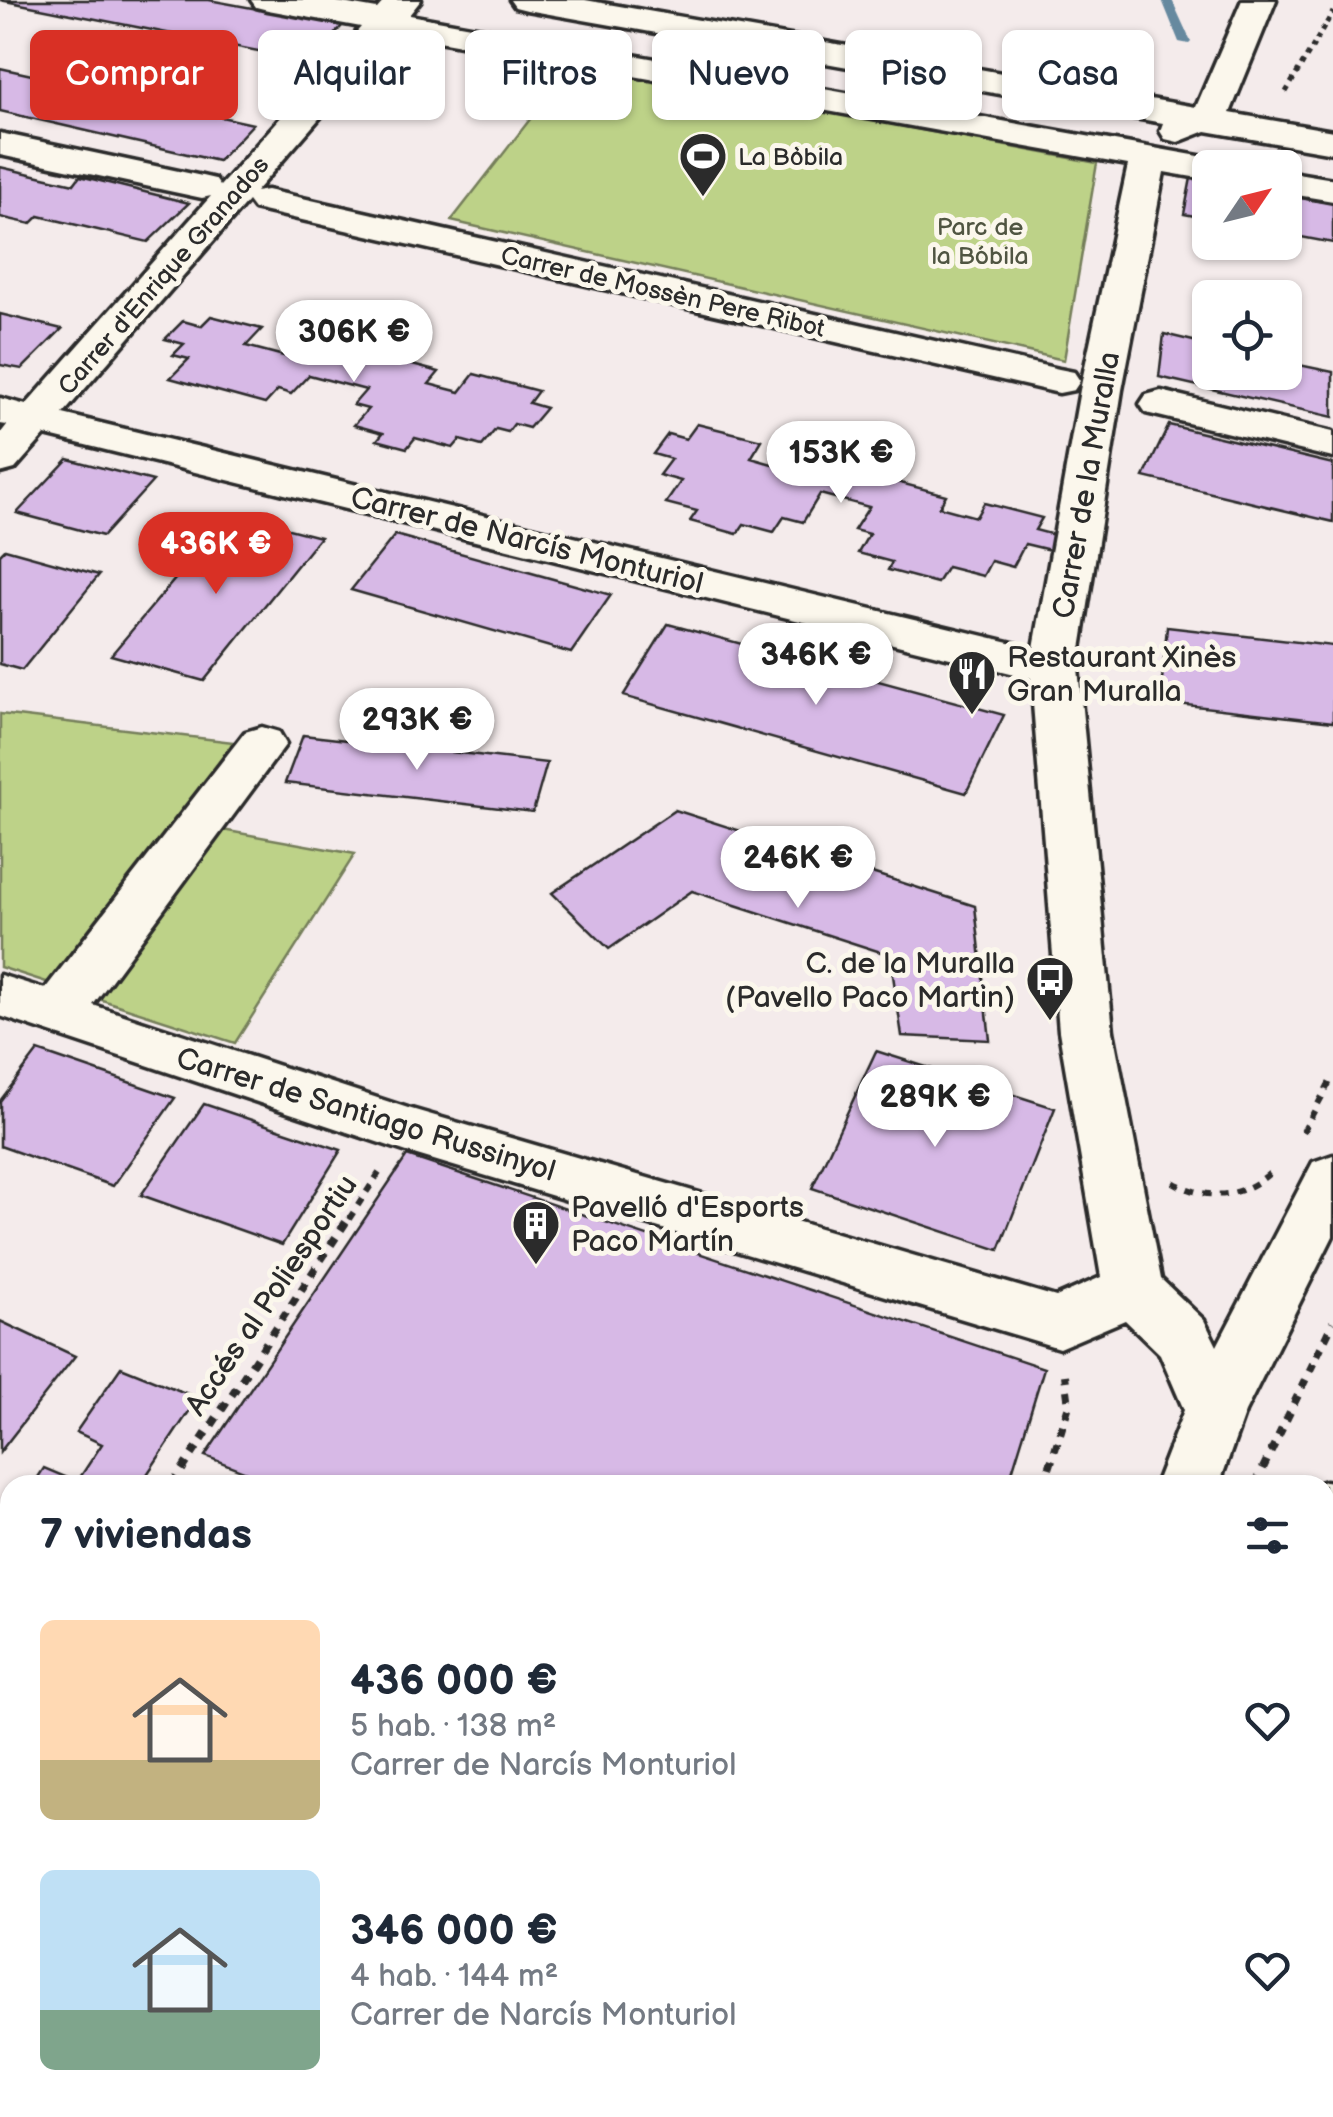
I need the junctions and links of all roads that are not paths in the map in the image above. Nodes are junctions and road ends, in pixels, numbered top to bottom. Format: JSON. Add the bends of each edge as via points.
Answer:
{"nodes":[{"id":1,"x":268,"y":0,"type":"edge"},
{"id":2,"x":526,"y":0,"type":"edge"},
{"id":3,"x":1258,"y":0,"type":"edge"},
{"id":4,"x":395,"y":11,"type":"edge"},
{"id":5,"x":1209,"y":119,"type":"junction"},
{"id":6,"x":1333,"y":142,"type":"edge"},
{"id":7,"x":0,"y":144,"type":"edge"},
{"id":8,"x":1148,"y":158,"type":"junction"},
{"id":9,"x":1192,"y":166,"type":"edge"},
{"id":10,"x":1302,"y":185,"type":"edge"},
{"id":11,"x":202,"y":187,"type":"dead end"},
{"id":12,"x":1333,"y":190,"type":"edge"},
{"id":13,"x":267,"y":201,"type":"dead end"},
{"id":14,"x":1059,"y":381,"type":"dead end"},
{"id":15,"x":1161,"y":404,"type":"dead end"},
{"id":16,"x":18,"y":416,"type":"edge"},
{"id":17,"x":1333,"y":445,"type":"edge"},
{"id":18,"x":0,"y":460,"type":"edge"},
{"id":19,"x":1054,"y":668,"type":"junction"},
{"id":20,"x":262,"y":744,"type":"dead end"},
{"id":21,"x":0,"y":995,"type":"edge"},
{"id":22,"x":56,"y":1015,"type":"junction"},
{"id":23,"x":1315,"y":1161,"type":"edge"},
{"id":24,"x":1318,"y":1238,"type":"edge"},
{"id":25,"x":1134,"y":1290,"type":"junction"},
{"id":26,"x":1215,"y":1410,"type":"junction"},
{"id":27,"x":1199,"y":1475,"type":"edge"}],
"edges":[{"from":1,"to":4,"type":"street"},
{"from":2,"to":5,"type":"street"},
{"from":3,"to":5,"type":"street"},
{"from":4,"to":8,"type":"street"},
{"from":4,"to":16,"type":"street","name":"Carrer d'Enrique Granados"},
{"from":5,"to":6,"type":"street"},
{"from":5,"to":8,"type":"street","via":[[1181,124],[1167,150]]},
{"from":7,"to":11,"type":"street"},
{"from":8,"to":9,"type":"street"},
{"from":8,"to":19,"type":"street","name":"Carrer de la Muralla","via":[[1100,390]]},
{"from":10,"to":12,"type":"street"},
{"from":13,"to":14,"type":"street","name":"Carrer de Mossèn Pere Ribot"},
{"from":15,"to":17,"type":"street"},
{"from":16,"to":18,"type":"street","name":"Carrer d'Enrique Granados"},
{"from":16,"to":19,"type":"street","name":"Carrer de Narcís Monturiol"},
{"from":19,"to":25,"type":"street","name":"Carrer de la Muralla","via":[[1086,1031]]},
{"from":20,"to":22,"type":"street"},
{"from":21,"to":22,"type":"street","name":"Carrer de Santiago Russinyol"},
{"from":22,"to":25,"type":"street","name":"Carrer de Santiago Russinyol","via":[[408,1130],[1059,1323]]},
{"from":23,"to":24,"type":"street"},
{"from":24,"to":26,"type":"street"},
{"from":25,"to":26,"type":"street","via":[[1184,1338]]},
{"from":26,"to":27,"type":"street"}]}
